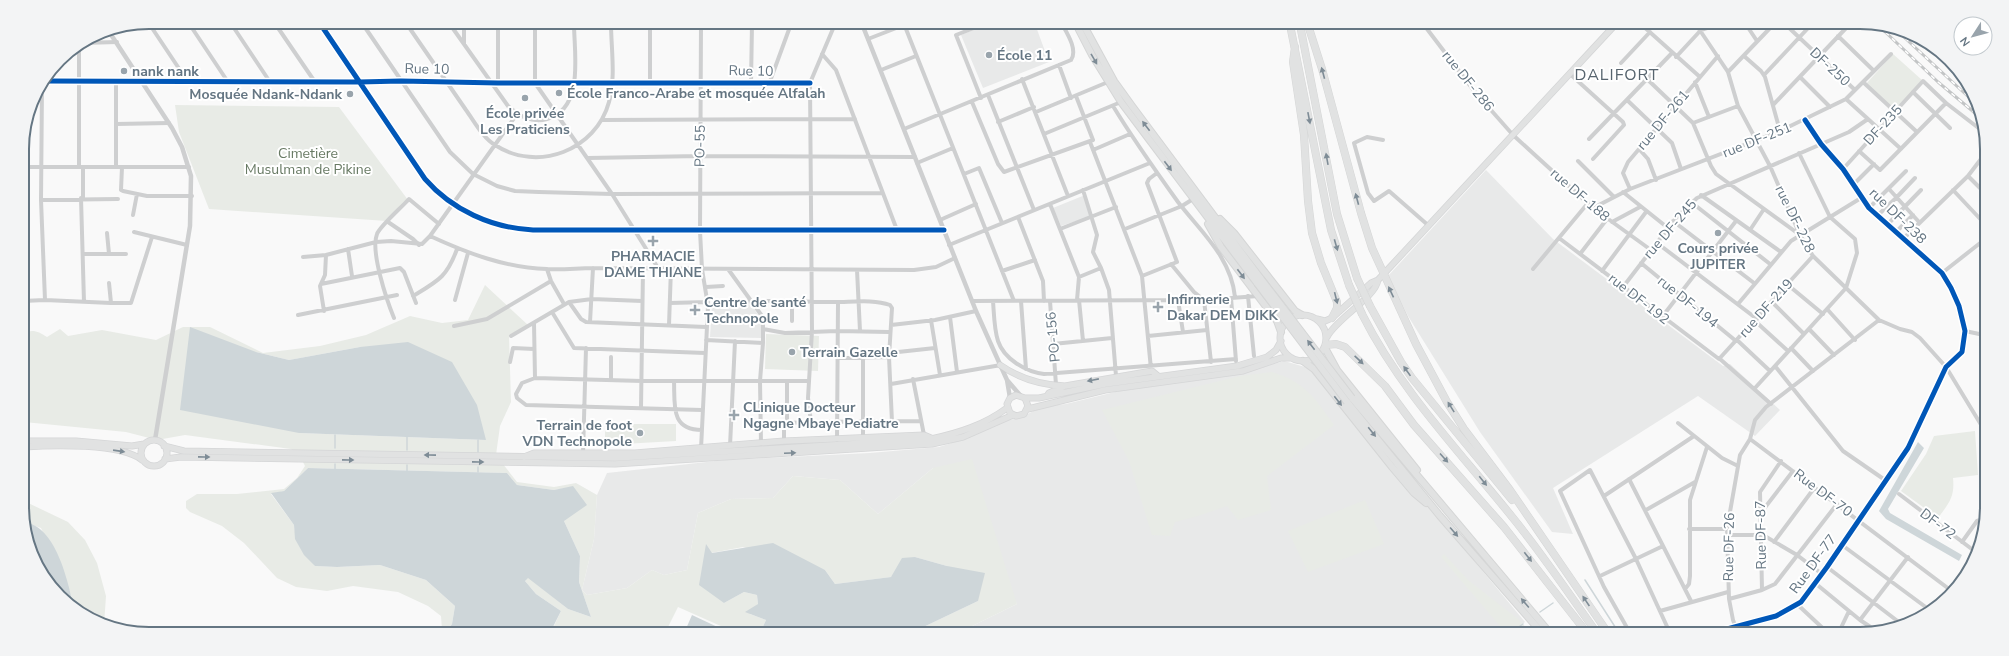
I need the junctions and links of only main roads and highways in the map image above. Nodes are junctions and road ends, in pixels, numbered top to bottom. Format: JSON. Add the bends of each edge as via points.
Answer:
{"nodes":[{"id":1,"x":1079,"y":29,"type":"edge"},
{"id":2,"x":1086,"y":29,"type":"edge"},
{"id":3,"x":1291,"y":29,"type":"edge"},
{"id":4,"x":1301,"y":29,"type":"edge"},
{"id":5,"x":1309,"y":29,"type":"edge"},
{"id":6,"x":1611,"y":29,"type":"edge"},
{"id":7,"x":1294,"y":47,"type":"junction"},
{"id":8,"x":1200,"y":204,"type":"junction"},
{"id":9,"x":1381,"y":278,"type":"junction"},
{"id":10,"x":1302,"y":315,"type":"junction"},
{"id":11,"x":1315,"y":318,"type":"junction"},
{"id":12,"x":1332,"y":318,"type":"junction"},
{"id":13,"x":1281,"y":332,"type":"junction"},
{"id":14,"x":1327,"y":337,"type":"junction"},
{"id":15,"x":1281,"y":341,"type":"junction"},
{"id":16,"x":1325,"y":346,"type":"junction"},
{"id":17,"x":1292,"y":358,"type":"junction"},
{"id":18,"x":1304,"y":361,"type":"junction"},
{"id":19,"x":1001,"y":365,"type":"road end"},
{"id":20,"x":1158,"y":376,"type":"junction"},
{"id":21,"x":1065,"y":386,"type":"junction"},
{"id":22,"x":1023,"y":397,"type":"junction"},
{"id":23,"x":1047,"y":397,"type":"junction"},
{"id":24,"x":1349,"y":400,"type":"junction"},
{"id":25,"x":1007,"y":408,"type":"junction"},
{"id":26,"x":1028,"y":409,"type":"junction"},
{"id":27,"x":1013,"y":415,"type":"junction"},
{"id":28,"x":931,"y":439,"type":"junction"},
{"id":29,"x":29,"y":440,"type":"edge"},
{"id":30,"x":769,"y":443,"type":"junction"},
{"id":31,"x":144,"y":444,"type":"junction"},
{"id":32,"x":29,"y":446,"type":"edge"},
{"id":33,"x":164,"y":446,"type":"junction"},
{"id":34,"x":788,"y":447,"type":"junction"},
{"id":35,"x":524,"y":458,"type":"junction"},
{"id":36,"x":165,"y":459,"type":"junction"},
{"id":37,"x":142,"y":460,"type":"junction"},
{"id":38,"x":1446,"y":511,"type":"junction"},
{"id":39,"x":1440,"y":516,"type":"junction"},
{"id":40,"x":1546,"y":542,"type":"junction"},
{"id":41,"x":1537,"y":627,"type":"edge"},
{"id":42,"x":1545,"y":627,"type":"edge"},
{"id":43,"x":1582,"y":627,"type":"edge"},
{"id":44,"x":1593,"y":627,"type":"edge"},
{"id":45,"x":1604,"y":627,"type":"edge"}],
"edges":[{"from":1,"to":8,"type":"highway","one_way":true,"via":[[1121,102],[1193,199]]},
{"from":8,"to":2,"type":"highway","one_way":true,"via":[[1114,81]]},
{"from":3,"to":7,"type":"highway"},
{"from":40,"to":4,"type":"highway","one_way":true,"bridge":true,"via":[[1418,386],[1401,362],[1370,306],[1357,278],[1337,214]]},
{"from":9,"to":5,"type":"highway","one_way":true,"via":[[1360,213]]},
{"from":6,"to":9,"type":"main road"},
{"from":7,"to":12,"type":"highway","one_way":true,"via":[[1293,62],[1305,142],[1308,207],[1316,249],[1337,302]]},
{"from":7,"to":44,"type":"highway","one_way":true,"bridge":true,"via":[[1331,230],[1349,285],[1362,314],[1410,393],[1537,549]]},
{"from":8,"to":10,"type":"highway","via":[[1234,234],[1294,311]]},
{"from":8,"to":13,"type":"highway","one_way":true,"via":[[1220,247],[1277,321]]},
{"from":8,"to":24,"type":"highway","bridge":true},
{"from":9,"to":12,"type":"main road","via":[[1371,283]]},
{"from":9,"to":14,"type":"main road","via":[[1374,290],[1336,324]]},
{"from":40,"to":9,"type":"highway","one_way":true,"via":[[1447,402]]},
{"from":10,"to":11,"type":"main road"},
{"from":10,"to":13,"type":"main road","via":[[1287,321]]},
{"from":11,"to":12,"type":"main road","via":[[1325,321]]},
{"from":11,"to":14,"type":"main road","via":[[1323,326]]},
{"from":13,"to":15,"type":"main road"},
{"from":14,"to":16,"type":"main road"},
{"from":15,"to":17,"type":"main road","via":[[1286,354]]},
{"from":15,"to":20,"type":"main road","via":[[1267,358],[1237,366]]},
{"from":16,"to":18,"type":"main road","via":[[1313,359]]},
{"from":16,"to":38,"type":"highway","via":[[1337,370],[1426,481]]},
{"from":16,"to":43,"type":"highway","one_way":true,"via":[[1336,344],[1345,347],[1385,386],[1414,425],[1504,527]]},
{"from":17,"to":18,"type":"main road"},
{"from":17,"to":26,"type":"main road","via":[[1281,358],[1243,371],[1105,390]]},
{"from":18,"to":39,"type":"highway","one_way":true,"via":[[1314,369],[1414,492]]},
{"from":19,"to":21,"type":"main road","via":[[1024,378]]},
{"from":20,"to":21,"type":"main road","one_way":true,"via":[[1152,369]]},
{"from":20,"to":23,"type":"main road"},
{"from":21,"to":23,"type":"main road","via":[[1049,393]]},
{"from":22,"to":23,"type":"main road"},
{"from":22,"to":25,"type":"main road","via":[[1010,398]]},
{"from":22,"to":26,"type":"main road","via":[[1028,403]]},
{"from":24,"to":38,"type":"highway"},
{"from":24,"to":39,"type":"highway","one_way":true},
{"from":25,"to":27,"type":"main road"},
{"from":25,"to":28,"type":"main road","via":[[969,429]]},
{"from":26,"to":27,"type":"main road","via":[[1022,415]]},
{"from":36,"to":27,"type":"main road","one_way":true,"via":[[185,457],[559,464],[656,462],[932,444],[963,437]]},
{"from":28,"to":30,"type":"main road","via":[[924,435]]},
{"from":28,"to":34,"type":"main road"},
{"from":29,"to":31,"type":"main road","via":[[132,446]]},
{"from":30,"to":34,"type":"main road"},
{"from":30,"to":35,"type":"main road","via":[[701,449],[583,454],[534,453]]},
{"from":31,"to":33,"type":"main road","via":[[155,440]]},
{"from":31,"to":37,"type":"main road"},
{"from":32,"to":37,"type":"main road","one_way":true,"via":[[100,448],[131,453]]},
{"from":35,"to":33,"type":"main road","one_way":true,"via":[[184,451]]},
{"from":33,"to":36,"type":"main road","via":[[167,455]]},
{"from":34,"to":35,"type":"main road","via":[[652,457]]},
{"from":36,"to":37,"type":"main road","via":[[161,464],[154,466]]},
{"from":42,"to":38,"type":"highway","one_way":true},
{"from":39,"to":41,"type":"highway","one_way":true},
{"from":45,"to":40,"type":"highway","one_way":true}]}
